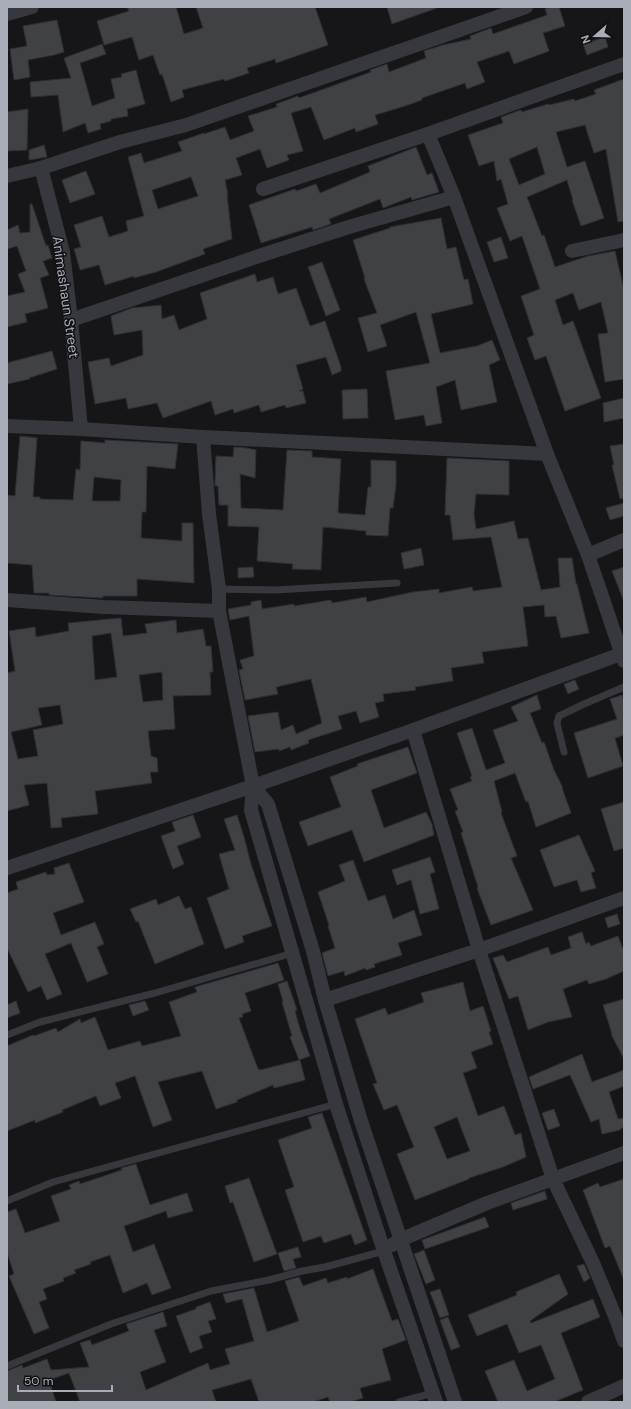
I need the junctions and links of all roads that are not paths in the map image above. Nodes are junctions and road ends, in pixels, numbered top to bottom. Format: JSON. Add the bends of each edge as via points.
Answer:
{"nodes":[{"id":1,"x":32,"y":7,"type":"edge"},
{"id":2,"x":526,"y":7,"type":"edge"},
{"id":3,"x":7,"y":14,"type":"edge"},
{"id":4,"x":624,"y":64,"type":"edge"},
{"id":5,"x":428,"y":134,"type":"junction"},
{"id":6,"x":41,"y":168,"type":"junction"},
{"id":7,"x":7,"y":176,"type":"edge"},
{"id":8,"x":263,"y":189,"type":"dead end"},
{"id":9,"x":454,"y":197,"type":"junction"},
{"id":10,"x":624,"y":240,"type":"edge"},
{"id":11,"x":572,"y":251,"type":"dead end"},
{"id":12,"x":71,"y":320,"type":"junction"},
{"id":13,"x":7,"y":426,"type":"edge"},
{"id":14,"x":81,"y":429,"type":"junction"},
{"id":15,"x":203,"y":436,"type":"junction"},
{"id":16,"x":547,"y":454,"type":"junction"},
{"id":17,"x":624,"y":540,"type":"edge"},
{"id":18,"x":588,"y":555,"type":"junction"},
{"id":19,"x":397,"y":583,"type":"dead end"},
{"id":20,"x":219,"y":589,"type":"junction"},
{"id":21,"x":7,"y":600,"type":"edge"},
{"id":22,"x":219,"y":610,"type":"junction"},
{"id":23,"x":622,"y":657,"type":"edge"},
{"id":24,"x":624,"y":687,"type":"edge"},
{"id":25,"x":413,"y":730,"type":"junction"},
{"id":26,"x":564,"y":752,"type":"dead end"},
{"id":27,"x":253,"y":786,"type":"junction"},
{"id":28,"x":7,"y":868,"type":"edge"},
{"id":29,"x":624,"y":898,"type":"edge"},
{"id":30,"x":479,"y":950,"type":"junction"},
{"id":31,"x":293,"y":953,"type":"junction"},
{"id":32,"x":325,"y":1000,"type":"junction"},
{"id":33,"x":7,"y":1035,"type":"edge"},
{"id":34,"x":336,"y":1104,"type":"junction"},
{"id":35,"x":624,"y":1153,"type":"edge"},
{"id":36,"x":553,"y":1180,"type":"junction"},
{"id":37,"x":7,"y":1201,"type":"edge"},
{"id":38,"x":400,"y":1240,"type":"junction"},
{"id":39,"x":384,"y":1251,"type":"junction"},
{"id":40,"x":624,"y":1341,"type":"edge"},
{"id":41,"x":7,"y":1366,"type":"edge"},
{"id":42,"x":623,"y":1388,"type":"edge"},
{"id":43,"x":434,"y":1398,"type":"edge"},
{"id":44,"x":399,"y":1402,"type":"edge"},
{"id":45,"x":456,"y":1402,"type":"edge"},
{"id":46,"x":588,"y":1402,"type":"edge"}],
"edges":[{"from":1,"to":3,"type":"street"},
{"from":2,"to":6,"type":"street","via":[[186,125],[120,142]]},
{"from":4,"to":5,"type":"street"},
{"from":5,"to":8,"type":"street"},
{"from":5,"to":9,"type":"street"},
{"from":6,"to":7,"type":"street"},
{"from":6,"to":12,"type":"street","name":"Animashaun Street","via":[[63,252]]},
{"from":9,"to":12,"type":"street","via":[[352,226]]},
{"from":9,"to":16,"type":"street"},
{"from":10,"to":11,"type":"street"},
{"from":12,"to":14,"type":"street","name":"Animashaun Street"},
{"from":13,"to":14,"type":"street"},
{"from":14,"to":15,"type":"street"},
{"from":15,"to":16,"type":"street"},
{"from":15,"to":20,"type":"street","via":[[208,514]]},
{"from":16,"to":18,"type":"street"},
{"from":17,"to":18,"type":"street"},
{"from":18,"to":23,"type":"street"},
{"from":19,"to":20,"type":"lane","via":[[275,590]]},
{"from":20,"to":22,"type":"street"},
{"from":21,"to":22,"type":"street","via":[[104,607]]},
{"from":22,"to":27,"type":"street"},
{"from":23,"to":25,"type":"street"},
{"from":24,"to":26,"type":"lane","via":[[559,716],[557,723]]},
{"from":25,"to":27,"type":"street"},
{"from":25,"to":30,"type":"street"},
{"from":27,"to":28,"type":"street"},
{"from":27,"to":31,"type":"street","via":[[251,810]]},
{"from":27,"to":32,"type":"street","via":[[268,804]]},
{"from":29,"to":30,"type":"street"},
{"from":30,"to":32,"type":"street"},
{"from":30,"to":36,"type":"street"},
{"from":31,"to":33,"type":"lane","via":[[155,993],[40,1022]]},
{"from":31,"to":34,"type":"street"},
{"from":32,"to":38,"type":"street"},
{"from":34,"to":37,"type":"lane","via":[[53,1182]]},
{"from":34,"to":39,"type":"street"},
{"from":35,"to":36,"type":"street"},
{"from":36,"to":38,"type":"street","via":[[487,1203]]},
{"from":36,"to":40,"type":"street","via":[[593,1263]]},
{"from":38,"to":39,"type":"street"},
{"from":38,"to":45,"type":"street"},
{"from":39,"to":41,"type":"lane","via":[[325,1268],[211,1291],[110,1324]]},
{"from":39,"to":43,"type":"street"},
{"from":42,"to":46,"type":"street"},
{"from":43,"to":44,"type":"lane"}]}
